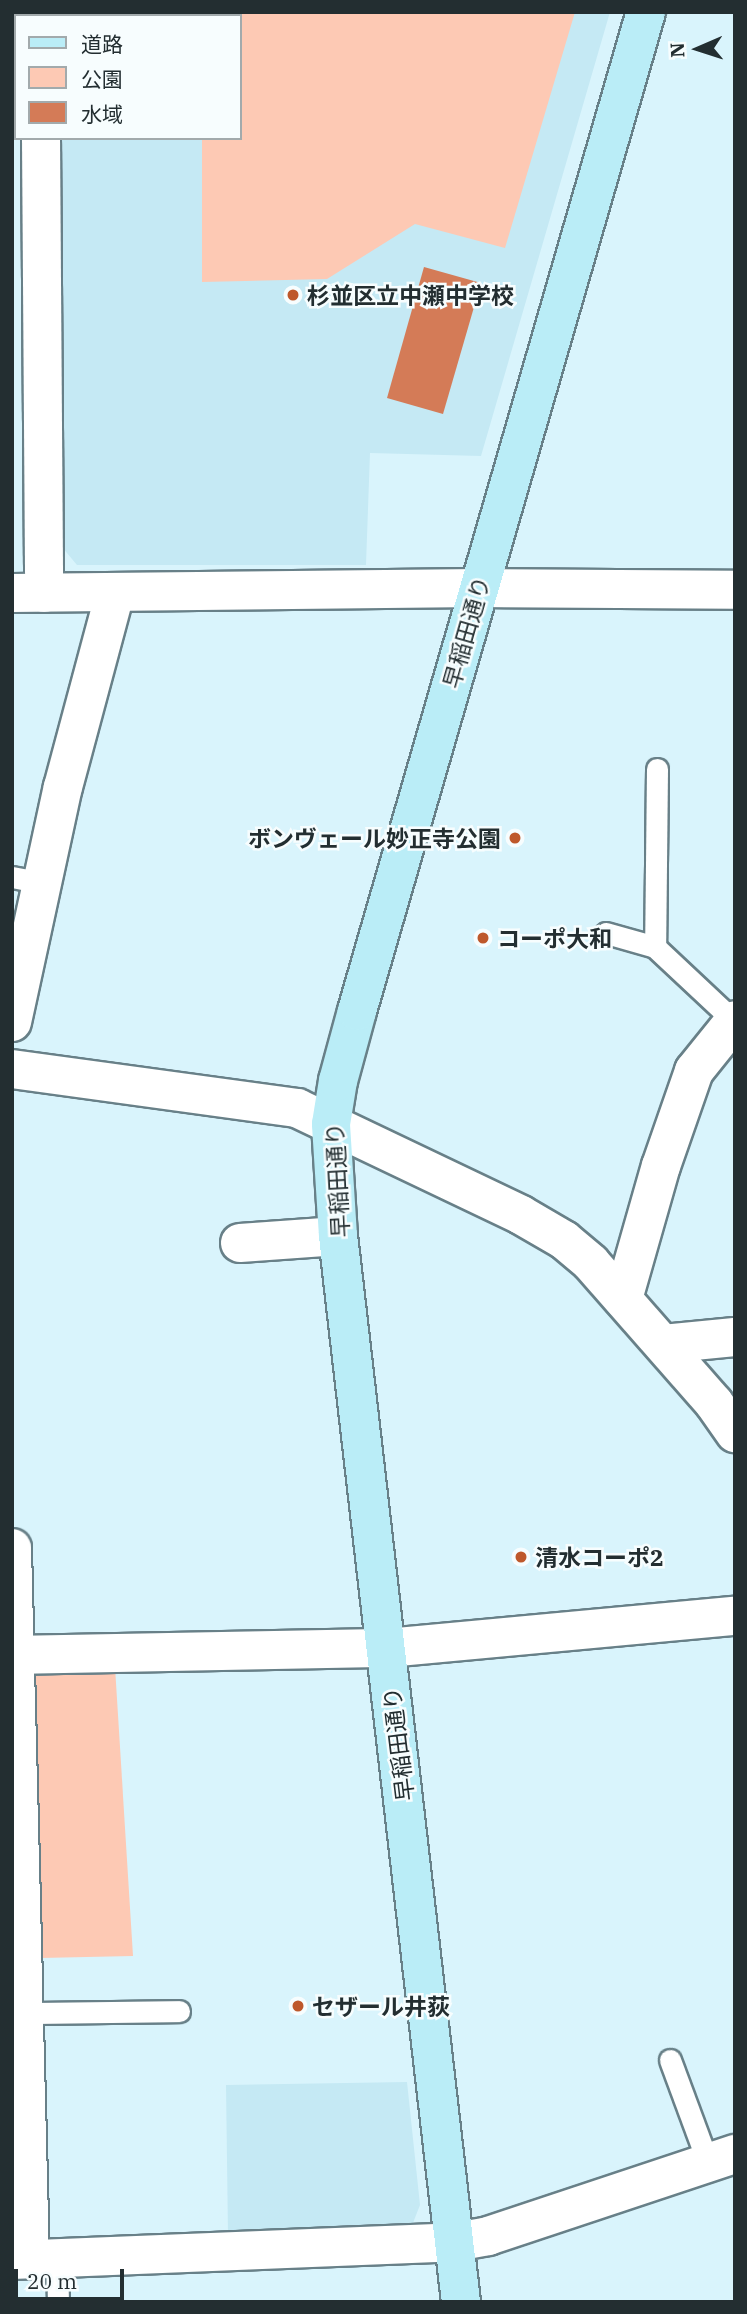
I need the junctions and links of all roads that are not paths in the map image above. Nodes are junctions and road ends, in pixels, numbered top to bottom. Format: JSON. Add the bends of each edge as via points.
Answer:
{"nodes":[{"id":1,"x":646,"y":12,"type":"edge"},
{"id":2,"x":41,"y":140,"type":"edge"},
{"id":3,"x":27,"y":328,"type":"edge"},
{"id":4,"x":479,"y":588,"type":"junction"},
{"id":5,"x":735,"y":590,"type":"edge"},
{"id":6,"x":28,"y":593,"type":"edge"},
{"id":7,"x":115,"y":593,"type":"junction"},
{"id":8,"x":657,"y":769,"type":"dead end"},
{"id":9,"x":27,"y":880,"type":"edge"},
{"id":10,"x":606,"y":933,"type":"dead end"},
{"id":11,"x":656,"y":947,"type":"junction"},
{"id":12,"x":734,"y":1020,"type":"edge"},
{"id":13,"x":12,"y":1022,"type":"edge"},
{"id":14,"x":12,"y":1069,"type":"edge"},
{"id":15,"x":331,"y":1124,"type":"junction"},
{"id":16,"x":338,"y":1236,"type":"junction"},
{"id":17,"x":240,"y":1243,"type":"dead end"},
{"id":18,"x":623,"y":1299,"type":"junction"},
{"id":19,"x":735,"y":1337,"type":"edge"},
{"id":20,"x":663,"y":1344,"type":"junction"},
{"id":21,"x":735,"y":1433,"type":"edge"},
{"id":22,"x":12,"y":1548,"type":"edge"},
{"id":23,"x":735,"y":1616,"type":"edge"},
{"id":24,"x":387,"y":1648,"type":"junction"},
{"id":25,"x":14,"y":1654,"type":"edge"},
{"id":26,"x":179,"y":2011,"type":"dead end"},
{"id":27,"x":24,"y":2013,"type":"junction"},
{"id":28,"x":670,"y":2060,"type":"dead end"},
{"id":29,"x":722,"y":2158,"type":"edge"},
{"id":30,"x":455,"y":2242,"type":"junction"},
{"id":31,"x":33,"y":2259,"type":"edge"},
{"id":32,"x":58,"y":2302,"type":"edge"},
{"id":33,"x":461,"y":2302,"type":"edge"}],
"edges":[{"from":1,"to":4,"type":"main road","name":"早稲田通り"},
{"from":2,"to":3,"type":"street"},
{"from":3,"to":6,"type":"street"},
{"from":4,"to":5,"type":"street"},
{"from":4,"to":7,"type":"street"},
{"from":4,"to":15,"type":"main road","name":"早稲田通り","via":[[341,1069]]},
{"from":6,"to":7,"type":"street"},
{"from":7,"to":9,"type":"street","via":[[63,787]]},
{"from":8,"to":11,"type":"lane"},
{"from":9,"to":13,"type":"street"},
{"from":10,"to":11,"type":"lane"},
{"from":11,"to":12,"type":"lane"},
{"from":12,"to":18,"type":"street","via":[[694,1071]]},
{"from":14,"to":15,"type":"street","via":[[298,1108]]},
{"from":15,"to":16,"type":"main road","name":"早稲田通り"},
{"from":15,"to":18,"type":"street","via":[[564,1240]]},
{"from":16,"to":17,"type":"street"},
{"from":16,"to":24,"type":"main road","name":"早稲田通り"},
{"from":18,"to":20,"type":"street"},
{"from":19,"to":20,"type":"street"},
{"from":20,"to":21,"type":"street"},
{"from":22,"to":25,"type":"street"},
{"from":23,"to":24,"type":"street"},
{"from":24,"to":25,"type":"street"},
{"from":24,"to":30,"type":"main road","name":"早稲田通り"},
{"from":25,"to":27,"type":"street"},
{"from":26,"to":27,"type":"lane"},
{"from":27,"to":31,"type":"street"},
{"from":28,"to":29,"type":"lane"},
{"from":29,"to":30,"type":"street","via":[[488,2236]]},
{"from":30,"to":31,"type":"street"},
{"from":30,"to":33,"type":"main road","name":"早稲田通り"},
{"from":31,"to":32,"type":"lane"}]}
